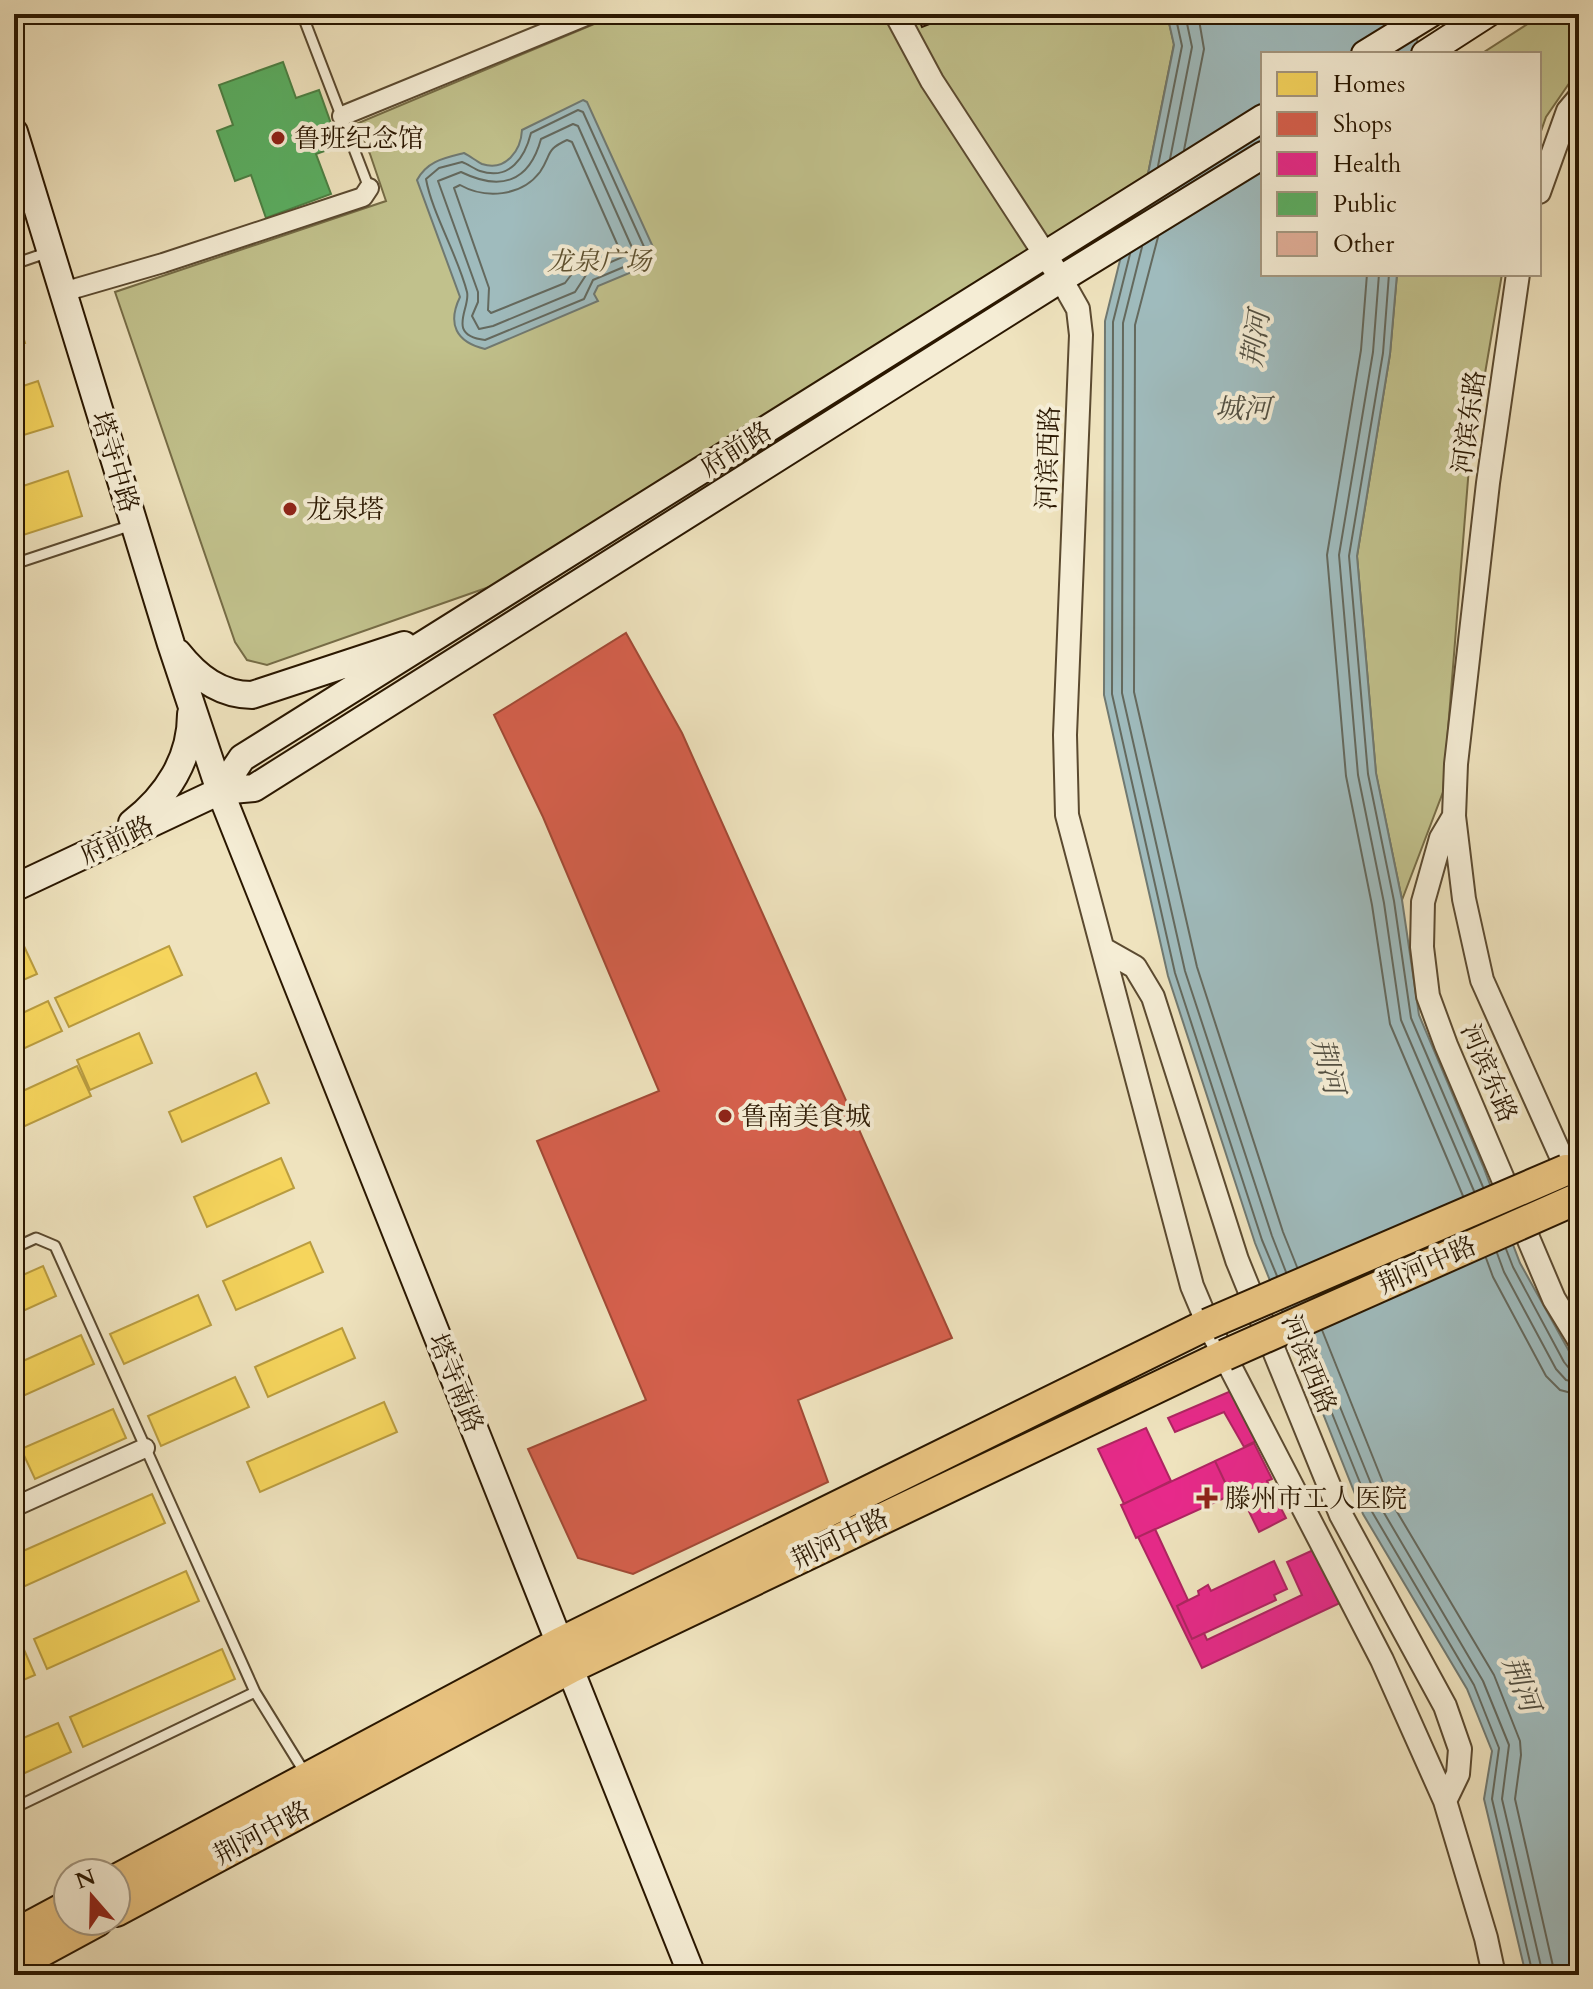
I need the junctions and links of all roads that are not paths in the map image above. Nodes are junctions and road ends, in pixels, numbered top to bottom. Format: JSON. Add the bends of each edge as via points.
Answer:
{"nodes":[{"id":1,"x":302,"y":14,"type":"edge"},
{"id":2,"x":591,"y":14,"type":"edge"},
{"id":3,"x":896,"y":14,"type":"edge"},
{"id":4,"x":1487,"y":14,"type":"edge"},
{"id":5,"x":1428,"y":15,"type":"edge"},
{"id":6,"x":1368,"y":52,"type":"edge"},
{"id":7,"x":1428,"y":52,"type":"edge"},
{"id":8,"x":1579,"y":98,"type":"edge"},
{"id":9,"x":342,"y":116,"type":"junction"},
{"id":10,"x":1261,"y":119,"type":"edge"},
{"id":11,"x":14,"y":132,"type":"edge"},
{"id":12,"x":1261,"y":156,"type":"edge"},
{"id":13,"x":1541,"y":186,"type":"edge"},
{"id":14,"x":369,"y":188,"type":"joint"},
{"id":15,"x":50,"y":252,"type":"junction"},
{"id":16,"x":1046,"y":253,"type":"junction"},
{"id":17,"x":14,"y":264,"type":"edge"},
{"id":18,"x":1518,"y":276,"type":"edge"},
{"id":19,"x":1061,"y":279,"type":"junction"},
{"id":20,"x":63,"y":292,"type":"junction"},
{"id":21,"x":134,"y":524,"type":"junction"},
{"id":22,"x":14,"y":564,"type":"edge"},
{"id":23,"x":441,"y":633,"type":"junction"},
{"id":24,"x":171,"y":644,"type":"junction"},
{"id":25,"x":188,"y":694,"type":"junction"},
{"id":26,"x":220,"y":791,"type":"junction"},
{"id":27,"x":1454,"y":816,"type":"junction"},
{"id":28,"x":99,"y":848,"type":"junction"},
{"id":29,"x":14,"y":888,"type":"edge"},
{"id":30,"x":1105,"y":950,"type":"junction"},
{"id":31,"x":1576,"y":1182,"type":"edge"},
{"id":32,"x":14,"y":1248,"type":"edge"},
{"id":33,"x":1208,"y":1324,"type":"junction"},
{"id":34,"x":1579,"y":1340,"type":"edge"},
{"id":35,"x":1225,"y":1355,"type":"junction"},
{"id":36,"x":145,"y":1448,"type":"junction"},
{"id":37,"x":14,"y":1507,"type":"edge"},
{"id":38,"x":565,"y":1656,"type":"junction"},
{"id":39,"x":255,"y":1692,"type":"junction"},
{"id":40,"x":307,"y":1777,"type":"junction"},
{"id":41,"x":1445,"y":1801,"type":"junction"},
{"id":42,"x":14,"y":1808,"type":"edge"},
{"id":43,"x":132,"y":1871,"type":"edge"},
{"id":44,"x":132,"y":1902,"type":"edge"},
{"id":45,"x":52,"y":1915,"type":"edge"},
{"id":46,"x":14,"y":1935,"type":"edge"},
{"id":47,"x":67,"y":1937,"type":"edge"},
{"id":48,"x":14,"y":1966,"type":"edge"},
{"id":49,"x":692,"y":1975,"type":"edge"},
{"id":50,"x":1494,"y":1975,"type":"edge"}],
"edges":[{"from":1,"to":9,"type":"lane"},
{"from":2,"to":9,"type":"street"},
{"from":3,"to":16,"type":"street","name":"河滨西路","via":[[932,81]]},
{"from":4,"to":7,"type":"main road"},
{"from":5,"to":6,"type":"main road"},
{"from":8,"to":13,"type":"street","via":[[1568,111]]},
{"from":9,"to":14,"type":"lane"},
{"from":10,"to":16,"type":"main road","name":"府前路"},
{"from":11,"to":15,"type":"main road","name":"塔寺中路"},
{"from":12,"to":19,"type":"main road","name":"府前路"},
{"from":14,"to":20,"type":"street","via":[[363,197]]},
{"from":15,"to":17,"type":"lane"},
{"from":15,"to":20,"type":"main road","name":"塔寺中路"},
{"from":16,"to":19,"type":"street","name":"河滨西路"},
{"from":16,"to":23,"type":"main road","name":"府前路"},
{"from":18,"to":27,"type":"street","name":"河滨东路","via":[[1488,483]]},
{"from":19,"to":26,"type":"main road","name":"府前路","via":[[254,788]]},
{"from":19,"to":30,"type":"street","name":"河滨西路","via":[[1078,309],[1081,335],[1065,735],[1067,815]]},
{"from":20,"to":21,"type":"main road","name":"塔寺中路"},
{"from":21,"to":22,"type":"lane"},
{"from":21,"to":24,"type":"main road","name":"塔寺中路"},
{"from":23,"to":24,"type":"main road","via":[[252,695],[217,688]]},
{"from":23,"to":26,"type":"main road","name":"府前路","via":[[242,758]]},
{"from":24,"to":25,"type":"main road","name":"塔寺中路"},
{"from":25,"to":26,"type":"main road","name":"塔寺中路"},
{"from":25,"to":28,"type":"main road","via":[[189,738],[170,786]]},
{"from":26,"to":28,"type":"main road","name":"府前路"},
{"from":26,"to":38,"type":"main road","name":"塔寺南路"},
{"from":27,"to":31,"type":"street","name":"河滨东路","via":[[1464,899],[1482,980]]},
{"from":27,"to":34,"type":"street","name":"河滨东路","via":[[1441,838],[1423,902],[1428,996],[1554,1299]]},
{"from":28,"to":29,"type":"main road","name":"府前路"},
{"from":30,"to":33,"type":"street","name":"河滨西路","via":[[1192,1286]]},
{"from":30,"to":41,"type":"street","name":"河滨西路","via":[[1135,967],[1153,997],[1237,1260],[1341,1515],[1445,1706],[1460,1749],[1458,1774]]},
{"from":31,"to":33,"type":"main road","name":"荆河中路","bridge":true},
{"from":31,"to":35,"type":"main road","name":"荆河中路","bridge":true},
{"from":32,"to":36,"type":"lane","via":[[36,1238],[55,1246]]},
{"from":33,"to":35,"type":"street","name":"河滨西路"},
{"from":33,"to":38,"type":"main road","name":"荆河中路"},
{"from":35,"to":38,"type":"main road","name":"荆河中路"},
{"from":35,"to":41,"type":"street","name":"河滨西路","via":[[1382,1660]]},
{"from":36,"to":37,"type":"street"},
{"from":36,"to":39,"type":"lane"},
{"from":38,"to":40,"type":"main road","name":"荆河中路"},
{"from":38,"to":44,"type":"main road","name":"荆河中路"},
{"from":38,"to":49,"type":"main road","name":"塔寺南路"},
{"from":39,"to":40,"type":"lane"},
{"from":39,"to":42,"type":"lane"},
{"from":40,"to":43,"type":"main road","name":"荆河中路"},
{"from":41,"to":50,"type":"street","name":"河滨西路"},
{"from":45,"to":46,"type":"main road"},
{"from":47,"to":48,"type":"main road"}]}
